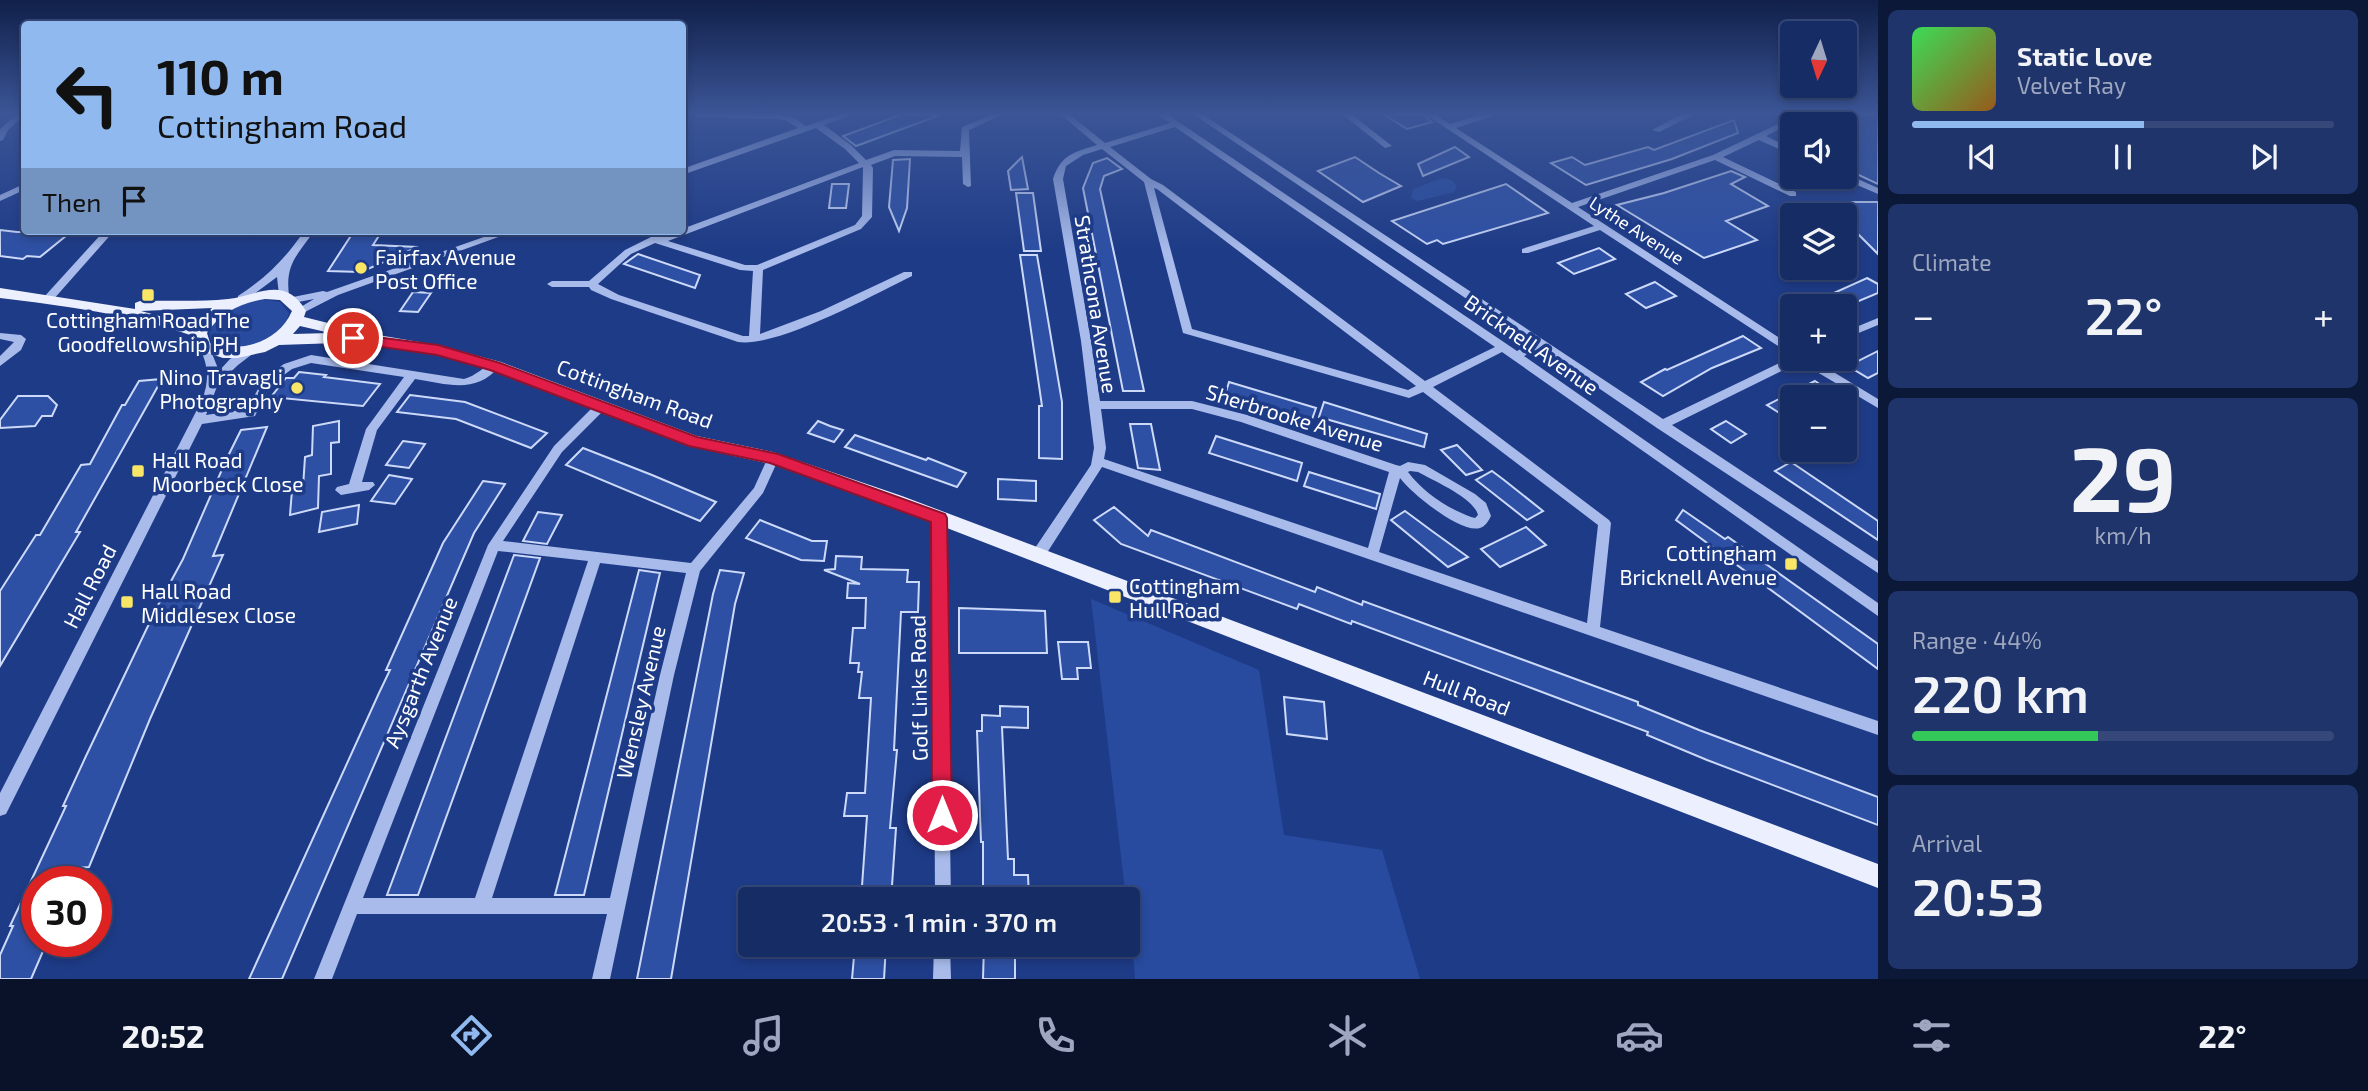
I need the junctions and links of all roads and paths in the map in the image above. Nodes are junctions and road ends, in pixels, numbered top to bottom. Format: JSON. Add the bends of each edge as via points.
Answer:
{"nodes":[{"id":1,"x":717,"y":160,"type":"edge"},
{"id":2,"x":860,"y":160,"type":"edge"},
{"id":3,"x":876,"y":160,"type":"edge"},
{"id":4,"x":966,"y":160,"type":"edge"},
{"id":5,"x":1070,"y":160,"type":"edge"},
{"id":6,"x":1123,"y":160,"type":"edge"},
{"id":7,"x":1230,"y":160,"type":"edge"},
{"id":8,"x":1263,"y":160,"type":"edge"},
{"id":9,"x":1498,"y":160,"type":"edge"},
{"id":10,"x":1708,"y":160,"type":"edge"},
{"id":11,"x":1722,"y":160,"type":"edge"},
{"id":12,"x":865,"y":164,"type":"junction"},
{"id":13,"x":1269,"y":164,"type":"junction"},
{"id":14,"x":686,"y":171,"type":"edge"},
{"id":15,"x":1248,"y":172,"type":"junction"},
{"id":16,"x":1148,"y":181,"type":"junction"},
{"id":17,"x":1857,"y":182,"type":"edge"},
{"id":18,"x":968,"y":184,"type":"dead end"},
{"id":19,"x":21,"y":188,"type":"edge"},
{"id":20,"x":1878,"y":191,"type":"edge"},
{"id":21,"x":1793,"y":194,"type":"dead end"},
{"id":22,"x":0,"y":198,"type":"edge"},
{"id":23,"x":1570,"y":207,"type":"junction"},
{"id":24,"x":686,"y":227,"type":"edge"},
{"id":25,"x":1601,"y":227,"type":"junction"},
{"id":26,"x":105,"y":235,"type":"edge"},
{"id":27,"x":306,"y":235,"type":"edge"},
{"id":28,"x":499,"y":235,"type":"edge"},
{"id":29,"x":656,"y":237,"type":"edge"},
{"id":30,"x":1525,"y":251,"type":"dead end"},
{"id":31,"x":287,"y":264,"type":"junction"},
{"id":32,"x":758,"y":268,"type":"junction"},
{"id":33,"x":908,"y":274,"type":"dead end"},
{"id":34,"x":552,"y":284,"type":"dead end"},
{"id":35,"x":592,"y":284,"type":"junction"},
{"id":36,"x":0,"y":293,"type":"edge"},
{"id":37,"x":48,"y":299,"type":"junction"},
{"id":38,"x":235,"y":300,"type":"junction"},
{"id":39,"x":105,"y":306,"type":"junction"},
{"id":40,"x":293,"y":307,"type":"junction"},
{"id":41,"x":1878,"y":321,"type":"edge"},
{"id":42,"x":1857,"y":330,"type":"edge"},
{"id":43,"x":0,"y":336,"type":"edge"},
{"id":44,"x":372,"y":339,"type":"junction"},
{"id":45,"x":201,"y":340,"type":"junction"},
{"id":46,"x":276,"y":340,"type":"junction"},
{"id":47,"x":754,"y":340,"type":"junction"},
{"id":48,"x":1541,"y":343,"type":"junction"},
{"id":49,"x":1780,"y":343,"type":"edge"},
{"id":50,"x":1503,"y":347,"type":"junction"},
{"id":51,"x":255,"y":349,"type":"junction"},
{"id":52,"x":1516,"y":356,"type":"junction"},
{"id":53,"x":0,"y":364,"type":"edge"},
{"id":54,"x":495,"y":366,"type":"junction"},
{"id":55,"x":1780,"y":367,"type":"edge"},
{"id":56,"x":1824,"y":371,"type":"edge"},
{"id":57,"x":412,"y":374,"type":"junction"},
{"id":58,"x":214,"y":382,"type":"junction"},
{"id":59,"x":1426,"y":386,"type":"junction"},
{"id":60,"x":1878,"y":404,"type":"edge"},
{"id":61,"x":1094,"y":405,"type":"junction"},
{"id":62,"x":601,"y":406,"type":"junction"},
{"id":63,"x":198,"y":420,"type":"junction"},
{"id":64,"x":1661,"y":425,"type":"junction"},
{"id":65,"x":773,"y":458,"type":"junction"},
{"id":66,"x":1098,"y":461,"type":"junction"},
{"id":67,"x":1399,"y":470,"type":"junction"},
{"id":68,"x":369,"y":485,"type":"dead end"},
{"id":69,"x":939,"y":518,"type":"junction"},
{"id":70,"x":494,"y":545,"type":"junction"},
{"id":71,"x":1038,"y":555,"type":"junction"},
{"id":72,"x":1372,"y":555,"type":"junction"},
{"id":73,"x":596,"y":556,"type":"junction"},
{"id":74,"x":1878,"y":568,"type":"edge"},
{"id":75,"x":694,"y":569,"type":"junction"},
{"id":76,"x":1878,"y":610,"type":"edge"},
{"id":77,"x":1593,"y":630,"type":"junction"},
{"id":78,"x":1878,"y":728,"type":"edge"},
{"id":79,"x":0,"y":808,"type":"edge"},
{"id":80,"x":1878,"y":876,"type":"edge"},
{"id":81,"x":943,"y":887,"type":"edge"},
{"id":82,"x":351,"y":906,"type":"junction"},
{"id":83,"x":481,"y":906,"type":"junction"},
{"id":84,"x":616,"y":906,"type":"junction"},
{"id":85,"x":942,"y":957,"type":"edge"},
{"id":86,"x":323,"y":979,"type":"edge"},
{"id":87,"x":601,"y":979,"type":"edge"},
{"id":88,"x":942,"y":979,"type":"edge"}],
"edges":[{"from":1,"to":14,"type":"street"},
{"from":2,"to":12,"type":"street"},
{"from":3,"to":12,"type":"street"},
{"from":4,"to":18,"type":"street"},
{"from":5,"to":61,"type":"street","name":"Strathcona Avenue","via":[[1062,165],[1058,179]]},
{"from":6,"to":16,"type":"street"},
{"from":7,"to":15,"type":"street","name":"Bricknell Avenue"},
{"from":8,"to":13,"type":"street","name":"Bricknell Avenue"},
{"from":9,"to":23,"type":"street","name":"Lythe Avenue"},
{"from":10,"to":23,"type":"street"},
{"from":11,"to":21,"type":"street"},
{"from":12,"to":24,"type":"street"},
{"from":12,"to":32,"type":"street","via":[[870,180],[867,217],[858,227]]},
{"from":13,"to":15,"type":"street"},
{"from":13,"to":48,"type":"street","name":"Bricknell Avenue"},
{"from":15,"to":50,"type":"street","name":"Bricknell Avenue"},
{"from":16,"to":59,"type":"street"},
{"from":16,"to":59,"type":"street","via":[[1187,331],[1409,394]]},
{"from":17,"to":20,"type":"street"},
{"from":19,"to":22,"type":"street"},
{"from":23,"to":25,"type":"street","name":"Lythe Avenue"},
{"from":25,"to":30,"type":"street"},
{"from":25,"to":49,"type":"street","name":"Lythe Avenue"},
{"from":26,"to":37,"type":"street"},
{"from":27,"to":31,"type":"street"},
{"from":28,"to":40,"type":"street"},
{"from":29,"to":32,"type":"street","via":[[744,268]]},
{"from":29,"to":35,"type":"street","via":[[628,252]]},
{"from":31,"to":38,"type":"street","via":[[263,286]]},
{"from":31,"to":40,"type":"street","via":[[282,278]]},
{"from":32,"to":47,"type":"street"},
{"from":33,"to":47,"type":"street"},
{"from":34,"to":35,"type":"street"},
{"from":35,"to":47,"type":"street","via":[[615,297],[742,340]]},
{"from":36,"to":37,"type":"main road"},
{"from":37,"to":39,"type":"main road"},
{"from":38,"to":39,"type":"main road"},
{"from":38,"to":40,"type":"main road","name":"Cottingham Road","via":[[265,293]]},
{"from":38,"to":45,"type":"main road","via":[[208,317]]},
{"from":39,"to":45,"type":"main road","via":[[160,318]]},
{"from":40,"to":44,"type":"main road","name":"Cottingham Road"},
{"from":40,"to":46,"type":"main road","via":[[290,330]]},
{"from":41,"to":42,"type":"street"},
{"from":43,"to":53,"type":"street","via":[[21,339],[27,347],[11,363]]},
{"from":44,"to":46,"type":"main road","name":"Cottingham Road"},
{"from":44,"to":54,"type":"main road","name":"Cottingham Road"},
{"from":45,"to":51,"type":"main road","via":[[225,353]]},
{"from":45,"to":58,"type":"street","via":[[214,365]]},
{"from":46,"to":51,"type":"main road"},
{"from":48,"to":52,"type":"street"},
{"from":48,"to":64,"type":"street","name":"Bricknell Avenue"},
{"from":50,"to":52,"type":"street","name":"Bricknell Avenue"},
{"from":50,"to":59,"type":"street"},
{"from":51,"to":58,"type":"street","name":"Hall Road"},
{"from":52,"to":76,"type":"street","name":"Bricknell Avenue"},
{"from":54,"to":57,"type":"street","via":[[464,383]]},
{"from":54,"to":62,"type":"main road","name":"Cottingham Road"},
{"from":55,"to":64,"type":"street"},
{"from":56,"to":60,"type":"street"},
{"from":57,"to":63,"type":"street","via":[[311,359],[276,373],[263,386],[251,413]]},
{"from":57,"to":68,"type":"street","via":[[372,429],[347,489]]},
{"from":58,"to":63,"type":"street","name":"Hall Road"},
{"from":59,"to":77,"type":"street","via":[[1605,523]]},
{"from":61,"to":66,"type":"street","name":"Strathcona Avenue"},
{"from":61,"to":67,"type":"street","name":"Sherbrooke Avenue","via":[[1192,405]]},
{"from":62,"to":65,"type":"main road","name":"Cottingham Road","via":[[694,442]]},
{"from":62,"to":70,"type":"street","name":"Aysgarth Avenue","via":[[558,449]]},
{"from":63,"to":79,"type":"street","name":"Hall Road"},
{"from":64,"to":74,"type":"street","name":"Bricknell Avenue"},
{"from":65,"to":69,"type":"main road","name":"Cottingham Road"},
{"from":65,"to":75,"type":"street","name":"Wensley Avenue","via":[[759,490]]},
{"from":66,"to":71,"type":"street"},
{"from":66,"to":72,"type":"street"},
{"from":67,"to":67,"type":"street","name":"Sherbrooke Avenue","via":[[1421,468],[1471,496],[1485,516],[1478,523],[1464,522],[1407,482]]},
{"from":67,"to":72,"type":"street"},
{"from":69,"to":71,"type":"main road","name":"Cottingham Road"},
{"from":69,"to":81,"type":"street","name":"Golf Links Road"},
{"from":70,"to":73,"type":"street"},
{"from":70,"to":82,"type":"street","name":"Aysgarth Avenue"},
{"from":71,"to":80,"type":"main road","name":"Hull Road"},
{"from":72,"to":77,"type":"street"},
{"from":73,"to":75,"type":"street"},
{"from":73,"to":83,"type":"street"},
{"from":75,"to":84,"type":"street","name":"Wensley Avenue"},
{"from":77,"to":78,"type":"street"},
{"from":82,"to":83,"type":"street"},
{"from":82,"to":86,"type":"street","name":"Aysgarth Avenue"},
{"from":83,"to":84,"type":"street"},
{"from":84,"to":87,"type":"street","name":"Wensley Avenue"},
{"from":85,"to":88,"type":"street"}]}
